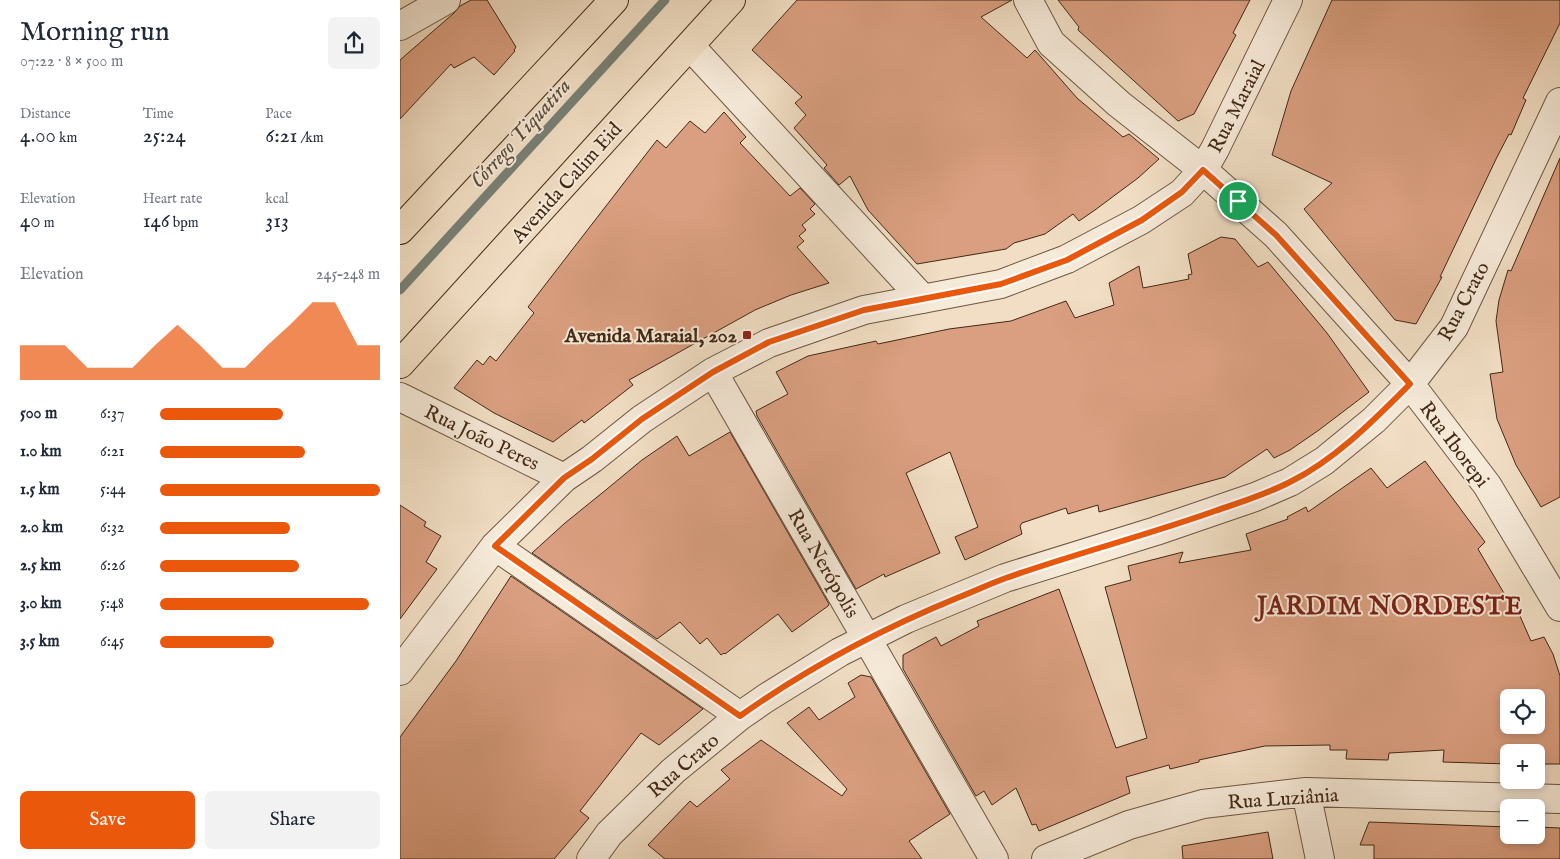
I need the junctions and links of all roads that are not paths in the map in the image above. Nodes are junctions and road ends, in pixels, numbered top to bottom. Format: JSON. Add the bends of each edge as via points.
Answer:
{"nodes":[{"id":1,"x":446,"y":0,"type":"edge"},
{"id":2,"x":614,"y":0,"type":"edge"},
{"id":3,"x":731,"y":0,"type":"edge"},
{"id":4,"x":1028,"y":0,"type":"edge"},
{"id":5,"x":1288,"y":0,"type":"edge"},
{"id":6,"x":400,"y":26,"type":"edge"},
{"id":7,"x":690,"y":46,"type":"junction"},
{"id":8,"x":1560,"y":102,"type":"edge"},
{"id":9,"x":1203,"y":170,"type":"junction"},
{"id":10,"x":400,"y":230,"type":"edge"},
{"id":11,"x":923,"y":299,"type":"junction"},
{"id":12,"x":400,"y":364,"type":"edge"},
{"id":13,"x":713,"y":372,"type":"junction"},
{"id":14,"x":1410,"y":384,"type":"junction"},
{"id":15,"x":400,"y":397,"type":"edge"},
{"id":16,"x":564,"y":478,"type":"junction"},
{"id":17,"x":495,"y":546,"type":"junction"},
{"id":18,"x":1560,"y":607,"type":"edge"},
{"id":19,"x":868,"y":638,"type":"junction"},
{"id":20,"x":400,"y":671,"type":"edge"},
{"id":21,"x":740,"y":716,"type":"junction"},
{"id":22,"x":1306,"y":792,"type":"junction"},
{"id":23,"x":1560,"y":799,"type":"edge"},
{"id":24,"x":591,"y":859,"type":"edge"},
{"id":25,"x":994,"y":859,"type":"edge"},
{"id":26,"x":1046,"y":859,"type":"edge"},
{"id":27,"x":1320,"y":859,"type":"edge"}],
"edges":[{"from":1,"to":6,"type":"street"},
{"from":2,"to":10,"type":"main road"},
{"from":3,"to":7,"type":"main road","name":"Avenida Calim Eid"},
{"from":4,"to":9,"type":"street","name":"Rua Iborepi","via":[[1051,43],[1119,104]]},
{"from":5,"to":9,"type":"street","name":"Rua Maraial","via":[[1230,122]]},
{"from":7,"to":11,"type":"street"},
{"from":7,"to":12,"type":"main road","name":"Avenida Calim Eid"},
{"from":8,"to":14,"type":"street","name":"Rua Crato","via":[[1454,327]]},
{"from":9,"to":11,"type":"street","name":"Rua Maraial","via":[[1182,192],[1142,220],[1067,260],[1001,284]]},
{"from":9,"to":14,"type":"street","name":"Rua Iborepi","via":[[1276,235]]},
{"from":11,"to":13,"type":"street","name":"Rua Maraial","via":[[864,310],[803,330],[769,342]]},
{"from":13,"to":16,"type":"street","name":"Rua Maraial","via":[[642,419]]},
{"from":13,"to":19,"type":"street","name":"Rua Nerópolis"},
{"from":14,"to":18,"type":"street","name":"Rua Iborepi","via":[[1487,485]]},
{"from":14,"to":19,"type":"street","name":"Rua Crato","via":[[1374,420],[1324,461],[1290,482],[1156,531],[1005,578]]},
{"from":15,"to":16,"type":"street","name":"Rua João Peres"},
{"from":16,"to":17,"type":"street","name":"Rua Maraial"},
{"from":17,"to":20,"type":"street","name":"Rua Maraial"},
{"from":17,"to":21,"type":"street"},
{"from":19,"to":21,"type":"street","name":"Rua Crato","via":[[840,652]]},
{"from":19,"to":25,"type":"street","name":"Rua Nerópolis"},
{"from":21,"to":24,"type":"street","name":"Rua Crato","via":[[673,771],[609,834]]},
{"from":22,"to":23,"type":"street","name":"Rua Luziânia"},
{"from":22,"to":26,"type":"street","name":"Rua Luziânia","via":[[1203,804],[1129,824]]},
{"from":22,"to":27,"type":"street"}]}
